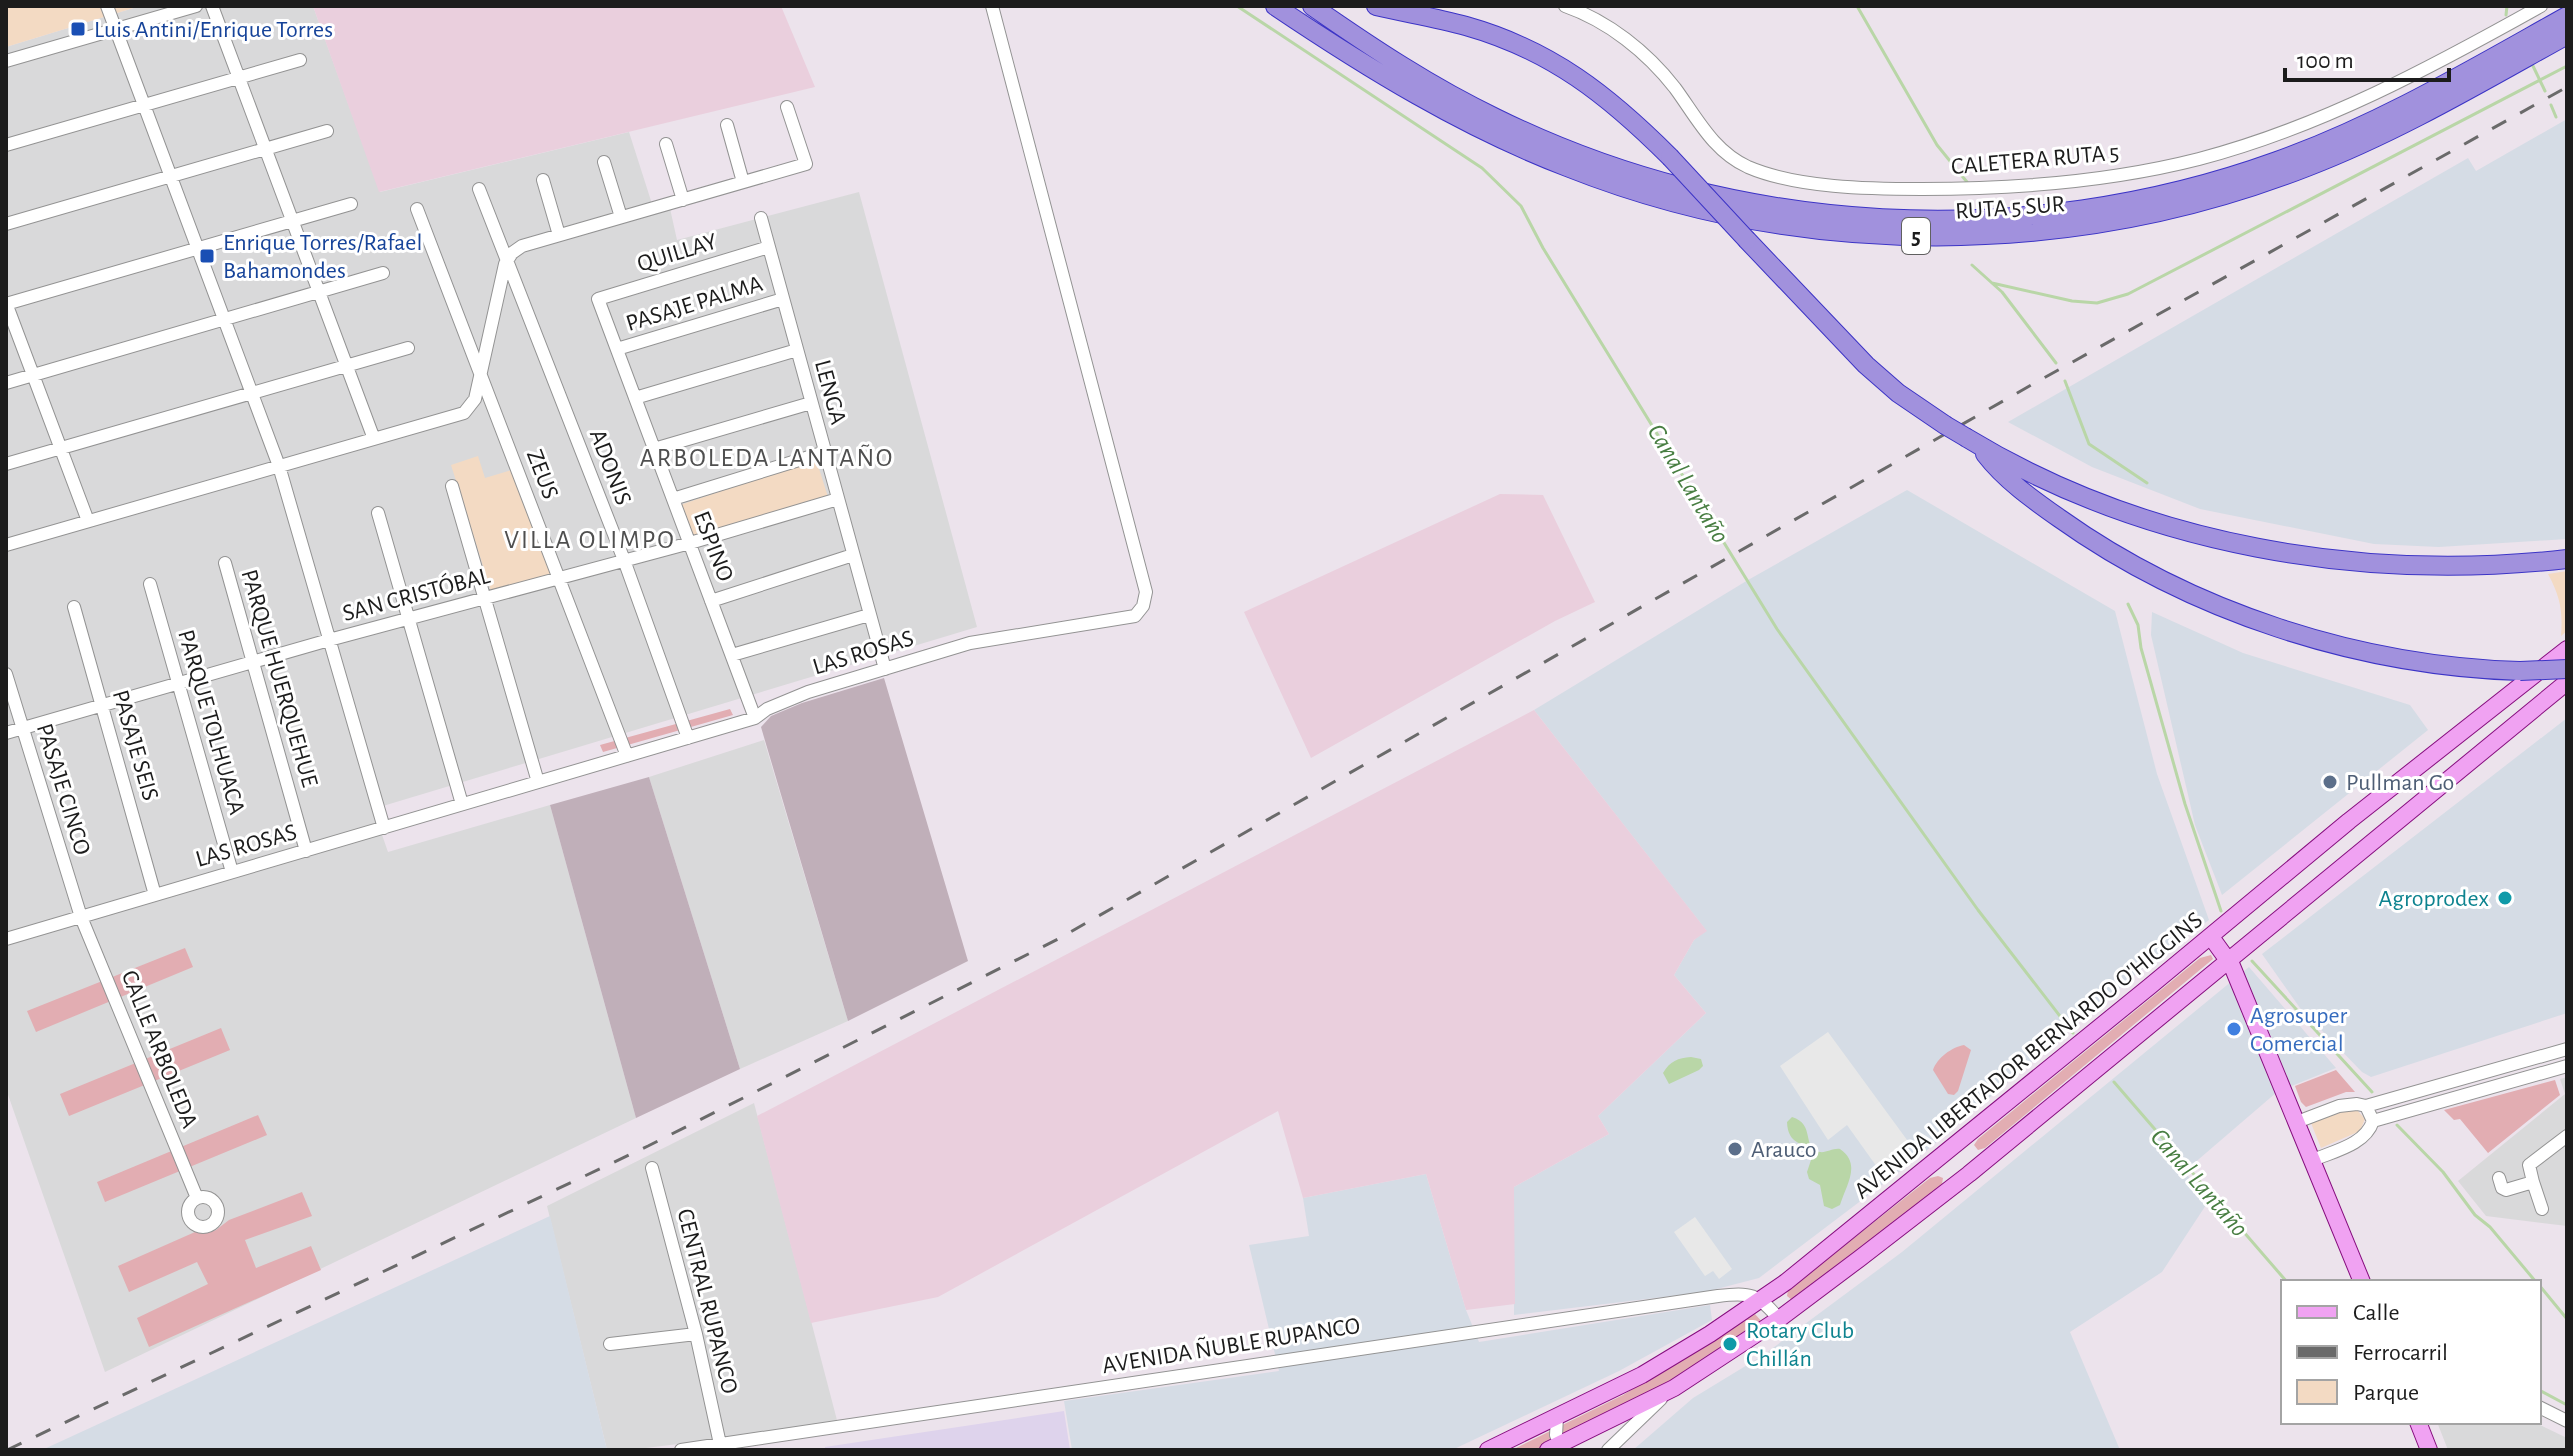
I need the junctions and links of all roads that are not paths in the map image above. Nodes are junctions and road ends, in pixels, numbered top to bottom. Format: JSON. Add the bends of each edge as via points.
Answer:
{"nodes":[{"id":1,"x":107,"y":6,"type":"edge"},
{"id":2,"x":212,"y":6,"type":"edge"},
{"id":3,"x":992,"y":6,"type":"edge"},
{"id":4,"x":1275,"y":6,"type":"edge"},
{"id":5,"x":1312,"y":6,"type":"edge"},
{"id":6,"x":1376,"y":6,"type":"edge"},
{"id":7,"x":1565,"y":6,"type":"edge"},
{"id":8,"x":2541,"y":6,"type":"edge"},
{"id":9,"x":190,"y":7,"type":"edge"},
{"id":10,"x":2567,"y":16,"type":"edge"},
{"id":11,"x":115,"y":29,"type":"junction"},
{"id":12,"x":2567,"y":35,"type":"edge"},
{"id":13,"x":300,"y":60,"type":"dead end"},
{"id":14,"x":6,"y":61,"type":"edge"},
{"id":15,"x":238,"y":78,"type":"junction"},
{"id":16,"x":144,"y":105,"type":"junction"},
{"id":17,"x":787,"y":107,"type":"dead end"},
{"id":18,"x":727,"y":125,"type":"dead end"},
{"id":19,"x":327,"y":131,"type":"dead end"},
{"id":20,"x":666,"y":144,"type":"dead end"},
{"id":21,"x":6,"y":145,"type":"edge"},
{"id":22,"x":265,"y":149,"type":"junction"},
{"id":23,"x":604,"y":162,"type":"dead end"},
{"id":24,"x":170,"y":176,"type":"junction"},
{"id":25,"x":543,"y":180,"type":"dead end"},
{"id":26,"x":743,"y":182,"type":"junction"},
{"id":27,"x":479,"y":189,"type":"dead end"},
{"id":28,"x":683,"y":200,"type":"junction"},
{"id":29,"x":351,"y":204,"type":"dead end"},
{"id":30,"x":417,"y":209,"type":"dead end"},
{"id":31,"x":621,"y":217,"type":"junction"},
{"id":32,"x":761,"y":218,"type":"dead end"},
{"id":33,"x":292,"y":221,"type":"junction"},
{"id":34,"x":6,"y":224,"type":"edge"},
{"id":35,"x":559,"y":235,"type":"junction"},
{"id":36,"x":769,"y":247,"type":"junction"},
{"id":37,"x":197,"y":249,"type":"junction"},
{"id":38,"x":508,"y":258,"type":"junction"},
{"id":39,"x":383,"y":273,"type":"dead end"},
{"id":40,"x":319,"y":292,"type":"junction"},
{"id":41,"x":598,"y":299,"type":"joint"},
{"id":42,"x":783,"y":299,"type":"junction"},
{"id":43,"x":6,"y":304,"type":"edge"},
{"id":44,"x":224,"y":319,"type":"junction"},
{"id":45,"x":408,"y":348,"type":"dead end"},
{"id":46,"x":617,"y":349,"type":"junction"},
{"id":47,"x":797,"y":350,"type":"junction"},
{"id":48,"x":346,"y":366,"type":"junction"},
{"id":49,"x":33,"y":375,"type":"junction"},
{"id":50,"x":481,"y":375,"type":"junction"},
{"id":51,"x":6,"y":383,"type":"edge"},
{"id":52,"x":251,"y":393,"type":"junction"},
{"id":53,"x":635,"y":398,"type":"junction"},
{"id":54,"x":811,"y":403,"type":"junction"},
{"id":55,"x":374,"y":439,"type":"junction"},
{"id":56,"x":1971,"y":441,"type":"junction"},
{"id":57,"x":61,"y":448,"type":"junction"},
{"id":58,"x":654,"y":449,"type":"junction"},
{"id":59,"x":825,"y":452,"type":"junction"},
{"id":60,"x":6,"y":464,"type":"edge"},
{"id":61,"x":279,"y":466,"type":"junction"},
{"id":62,"x":452,"y":486,"type":"dead end"},
{"id":63,"x":673,"y":499,"type":"junction"},
{"id":64,"x":838,"y":499,"type":"junction"},
{"id":65,"x":378,"y":513,"type":"dead end"},
{"id":66,"x":88,"y":521,"type":"junction"},
{"id":67,"x":690,"y":543,"type":"junction"},
{"id":68,"x":6,"y":545,"type":"edge"},
{"id":69,"x":853,"y":555,"type":"junction"},
{"id":70,"x":2567,"y":559,"type":"edge"},
{"id":71,"x":624,"y":560,"type":"junction"},
{"id":72,"x":225,"y":563,"type":"dead end"},
{"id":73,"x":559,"y":578,"type":"junction"},
{"id":74,"x":150,"y":584,"type":"dead end"},
{"id":75,"x":484,"y":598,"type":"junction"},
{"id":76,"x":711,"y":601,"type":"junction"},
{"id":77,"x":74,"y":607,"type":"dead end"},
{"id":78,"x":869,"y":615,"type":"junction"},
{"id":79,"x":409,"y":618,"type":"junction"},
{"id":80,"x":329,"y":640,"type":"junction"},
{"id":81,"x":2567,"y":649,"type":"edge"},
{"id":82,"x":732,"y":655,"type":"junction"},
{"id":83,"x":253,"y":662,"type":"junction"},
{"id":84,"x":885,"y":669,"type":"junction"},
{"id":85,"x":2567,"y":669,"type":"edge"},
{"id":86,"x":6,"y":674,"type":"edge"},
{"id":87,"x":2567,"y":682,"type":"edge"},
{"id":88,"x":178,"y":684,"type":"junction"},
{"id":89,"x":102,"y":706,"type":"junction"},
{"id":90,"x":755,"y":718,"type":"junction"},
{"id":91,"x":22,"y":729,"type":"junction"},
{"id":92,"x":6,"y":733,"type":"edge"},
{"id":93,"x":688,"y":738,"type":"junction"},
{"id":94,"x":627,"y":756,"type":"junction"},
{"id":95,"x":538,"y":782,"type":"junction"},
{"id":96,"x":462,"y":804,"type":"junction"},
{"id":97,"x":384,"y":828,"type":"junction"},
{"id":98,"x":306,"y":851,"type":"junction"},
{"id":99,"x":232,"y":872,"type":"junction"},
{"id":100,"x":155,"y":895,"type":"junction"},
{"id":101,"x":81,"y":917,"type":"junction"},
{"id":102,"x":2211,"y":937,"type":"junction"},
{"id":103,"x":6,"y":939,"type":"edge"},
{"id":104,"x":2229,"y":959,"type":"junction"},
{"id":105,"x":2563,"y":1050,"type":"edge"},
{"id":106,"x":2566,"y":1070,"type":"edge"},
{"id":107,"x":2366,"y":1106,"type":"junction"},
{"id":108,"x":2373,"y":1121,"type":"junction"},
{"id":109,"x":2297,"y":1122,"type":"junction"},
{"id":110,"x":2567,"y":1136,"type":"edge"},
{"id":111,"x":1950,"y":1150,"type":"junction"},
{"id":112,"x":2313,"y":1160,"type":"junction"},
{"id":113,"x":652,"y":1168,"type":"dead end"},
{"id":114,"x":1969,"y":1174,"type":"junction"},
{"id":115,"x":2499,"y":1178,"type":"dead end"},
{"id":116,"x":2533,"y":1182,"type":"junction"},
{"id":117,"x":197,"y":1198,"type":"dead end"},
{"id":118,"x":2542,"y":1209,"type":"dead end"},
{"id":119,"x":2361,"y":1280,"type":"edge"},
{"id":120,"x":1762,"y":1299,"type":"junction"},
{"id":121,"x":1779,"y":1319,"type":"junction"},
{"id":122,"x":696,"y":1334,"type":"junction"},
{"id":123,"x":610,"y":1344,"type":"dead end"},
{"id":124,"x":1674,"y":1388,"type":"junction"},
{"id":125,"x":2541,"y":1408,"type":"edge"},
{"id":126,"x":1557,"y":1417,"type":"junction"},
{"id":127,"x":2567,"y":1421,"type":"edge"},
{"id":128,"x":2419,"y":1424,"type":"edge"},
{"id":129,"x":720,"y":1444,"type":"junction"},
{"id":130,"x":1556,"y":1448,"type":"edge"},
{"id":131,"x":681,"y":1450,"type":"edge"},
{"id":132,"x":1488,"y":1450,"type":"edge"},
{"id":133,"x":1608,"y":1450,"type":"edge"},
{"id":134,"x":2429,"y":1450,"type":"edge"}],
"edges":[{"from":1,"to":11,"type":"street"},
{"from":2,"to":15,"type":"street"},
{"from":3,"to":84,"type":"street","name":"LAS ROSAS","via":[[1146,592],[1135,616],[970,643]]},
{"from":4,"to":12,"type":"highway","name":"RUTA 5 SUR","number":"5","via":[[1455,116],[1591,176],[1755,220],[1914,236],[2060,229],[2232,193],[2378,136]]},
{"from":5,"to":10,"type":"highway","name":"RUTA 5 SUR","number":"5","via":[[1464,103],[1601,162],[1693,190],[1780,208],[1921,220],[2083,209],[2238,174],[2378,119]]},
{"from":6,"to":56,"type":"highway","bridge":true,"via":[[1477,29],[1551,60],[1603,94],[1670,157],[1866,365]]},
{"from":7,"to":8,"type":"street","name":"CALETERA RUTA 5","via":[[1632,44],[1673,85],[1715,144],[1742,164],[1809,181],[1910,189],[2075,180],[2225,151],[2312,121],[2400,82]]},
{"from":9,"to":11,"type":"street"},
{"from":11,"to":14,"type":"street"},
{"from":11,"to":16,"type":"street"},
{"from":13,"to":15,"type":"street"},
{"from":15,"to":16,"type":"street"},
{"from":15,"to":22,"type":"street"},
{"from":16,"to":21,"type":"street"},
{"from":16,"to":24,"type":"street"},
{"from":17,"to":26,"type":"street","via":[[806,164]]},
{"from":18,"to":26,"type":"street"},
{"from":19,"to":22,"type":"street"},
{"from":20,"to":28,"type":"street"},
{"from":22,"to":24,"type":"street"},
{"from":22,"to":33,"type":"street"},
{"from":23,"to":31,"type":"street"},
{"from":24,"to":34,"type":"street"},
{"from":24,"to":37,"type":"street"},
{"from":25,"to":35,"type":"street"},
{"from":26,"to":28,"type":"street"},
{"from":27,"to":38,"type":"street","name":"ADONIS"},
{"from":28,"to":31,"type":"street"},
{"from":29,"to":33,"type":"street"},
{"from":30,"to":50,"type":"street","name":"ZEUS"},
{"from":31,"to":35,"type":"street"},
{"from":32,"to":36,"type":"street","name":"LENGA"},
{"from":33,"to":37,"type":"street"},
{"from":33,"to":40,"type":"street"},
{"from":35,"to":38,"type":"street","via":[[522,246]]},
{"from":36,"to":41,"type":"street","name":"QUILLAY"},
{"from":36,"to":42,"type":"street","name":"LENGA"},
{"from":37,"to":43,"type":"street"},
{"from":37,"to":44,"type":"street"},
{"from":38,"to":50,"type":"street"},
{"from":38,"to":71,"type":"street","name":"ADONIS"},
{"from":39,"to":40,"type":"street"},
{"from":40,"to":44,"type":"street"},
{"from":40,"to":48,"type":"street"},
{"from":41,"to":46,"type":"street","name":"ESPINO"},
{"from":42,"to":46,"type":"street","name":"PASAJE PALMA"},
{"from":42,"to":47,"type":"street","name":"LENGA"},
{"from":43,"to":49,"type":"street"},
{"from":44,"to":49,"type":"street"},
{"from":44,"to":52,"type":"street"},
{"from":45,"to":48,"type":"street"},
{"from":46,"to":53,"type":"street","name":"ESPINO"},
{"from":47,"to":53,"type":"street"},
{"from":47,"to":54,"type":"street","name":"LENGA"},
{"from":48,"to":52,"type":"street"},
{"from":48,"to":55,"type":"street"},
{"from":49,"to":51,"type":"street"},
{"from":49,"to":57,"type":"street"},
{"from":50,"to":55,"type":"street","via":[[475,399],[464,413]]},
{"from":50,"to":73,"type":"street","name":"ZEUS"},
{"from":52,"to":57,"type":"street"},
{"from":52,"to":61,"type":"street"},
{"from":53,"to":58,"type":"street","name":"ESPINO"},
{"from":54,"to":58,"type":"street"},
{"from":54,"to":59,"type":"street","name":"LENGA"},
{"from":55,"to":61,"type":"street"},
{"from":56,"to":70,"type":"highway","via":[[2106,504],[2256,547],[2422,566]]},
{"from":56,"to":85,"type":"highway","bridge":true,"via":[[2011,481],[2072,527],[2129,562],[2222,606],[2363,652],[2433,665]]},
{"from":57,"to":60,"type":"street"},
{"from":57,"to":66,"type":"street"},
{"from":58,"to":63,"type":"street","name":"ESPINO"},
{"from":59,"to":63,"type":"street"},
{"from":59,"to":64,"type":"street","name":"LENGA"},
{"from":61,"to":66,"type":"street"},
{"from":61,"to":80,"type":"street"},
{"from":62,"to":75,"type":"street"},
{"from":63,"to":67,"type":"street","name":"ESPINO"},
{"from":64,"to":67,"type":"street","name":"SAN CRISTÓBAL"},
{"from":64,"to":69,"type":"street","name":"LENGA"},
{"from":65,"to":79,"type":"street"},
{"from":66,"to":68,"type":"street"},
{"from":67,"to":71,"type":"street","name":"SAN CRISTÓBAL"},
{"from":67,"to":76,"type":"street","name":"ESPINO"},
{"from":69,"to":76,"type":"street"},
{"from":69,"to":78,"type":"street","name":"LENGA"},
{"from":71,"to":73,"type":"street","name":"SAN CRISTÓBAL"},
{"from":71,"to":93,"type":"street","name":"ADONIS"},
{"from":72,"to":83,"type":"street","name":"PARQUE HUERQUEHUE"},
{"from":73,"to":75,"type":"street","name":"SAN CRISTÓBAL"},
{"from":73,"to":94,"type":"street","name":"ZEUS"},
{"from":74,"to":88,"type":"street","name":"PARQUE TOLHUACA"},
{"from":75,"to":79,"type":"street","name":"SAN CRISTÓBAL"},
{"from":75,"to":95,"type":"street"},
{"from":76,"to":82,"type":"street","name":"ESPINO"},
{"from":77,"to":89,"type":"street","name":"PASAJE SEIS"},
{"from":78,"to":82,"type":"street"},
{"from":78,"to":84,"type":"street","name":"LENGA"},
{"from":79,"to":80,"type":"street","name":"SAN CRISTÓBAL"},
{"from":79,"to":96,"type":"street"},
{"from":80,"to":83,"type":"street","name":"SAN CRISTÓBAL"},
{"from":80,"to":97,"type":"street"},
{"from":81,"to":102,"type":"main road","name":"AVENIDA LIBERTADOR BERNARDO O'HIGGINS"},
{"from":82,"to":90,"type":"street","name":"ESPINO"},
{"from":83,"to":88,"type":"street","name":"SAN CRISTÓBAL"},
{"from":83,"to":98,"type":"street","name":"PARQUE HUERQUEHUE"},
{"from":84,"to":90,"type":"street","name":"LAS ROSAS","via":[[787,699]]},
{"from":86,"to":91,"type":"street","name":"PASAJE CINCO"},
{"from":87,"to":104,"type":"main road"},
{"from":88,"to":89,"type":"street","name":"SAN CRISTÓBAL"},
{"from":88,"to":99,"type":"street","name":"PARQUE TOLHUACA"},
{"from":89,"to":91,"type":"street","name":"SAN CRISTÓBAL"},
{"from":89,"to":100,"type":"street","name":"PASAJE SEIS"},
{"from":90,"to":93,"type":"street","name":"LAS ROSAS"},
{"from":91,"to":92,"type":"street","name":"SAN CRISTÓBAL"},
{"from":91,"to":101,"type":"street","name":"PASAJE CINCO"},
{"from":93,"to":94,"type":"street","name":"LAS ROSAS"},
{"from":94,"to":95,"type":"street","name":"LAS ROSAS"},
{"from":95,"to":96,"type":"street","name":"LAS ROSAS"},
{"from":96,"to":97,"type":"street","name":"LAS ROSAS"},
{"from":97,"to":98,"type":"street","name":"LAS ROSAS"},
{"from":98,"to":99,"type":"street","name":"LAS ROSAS"},
{"from":99,"to":100,"type":"street","name":"LAS ROSAS"},
{"from":100,"to":101,"type":"street","name":"LAS ROSAS"},
{"from":101,"to":103,"type":"street","name":"LAS ROSAS"},
{"from":101,"to":117,"type":"street","name":"CALLE ARBOLEDA"},
{"from":102,"to":104,"type":"main road"},
{"from":102,"to":111,"type":"main road","name":"AVENIDA LIBERTADOR BERNARDO O'HIGGINS"},
{"from":104,"to":109,"type":"main road"},
{"from":104,"to":114,"type":"main road"},
{"from":105,"to":106,"type":"street"},
{"from":105,"to":107,"type":"street"},
{"from":106,"to":108,"type":"street"},
{"from":107,"to":108,"type":"street"},
{"from":107,"to":109,"type":"street","via":[[2339,1106]]},
{"from":108,"to":112,"type":"street","via":[[2353,1144]]},
{"from":109,"to":112,"type":"main road"},
{"from":110,"to":116,"type":"street","via":[[2529,1165]]},
{"from":111,"to":114,"type":"main road"},
{"from":111,"to":120,"type":"main road","name":"AVENIDA LIBERTADOR BERNARDO O'HIGGINS"},
{"from":112,"to":119,"type":"main road"},
{"from":113,"to":122,"type":"street","name":"CENTRAL RUPANCO"},
{"from":114,"to":121,"type":"main road"},
{"from":115,"to":116,"type":"street","via":[[2506,1190]]},
{"from":116,"to":118,"type":"street"},
{"from":120,"to":121,"type":"street"},
{"from":120,"to":126,"type":"main road","name":"AVENIDA LIBERTADOR BERNARDO O'HIGGINS","via":[[1642,1375]]},
{"from":120,"to":129,"type":"street","name":"AVENIDA ÑUBLE RUPANCO","via":[[1718,1296]]},
{"from":121,"to":124,"type":"main road"},
{"from":122,"to":123,"type":"street"},
{"from":122,"to":129,"type":"street","name":"CENTRAL RUPANCO"},
{"from":124,"to":130,"type":"main road"},
{"from":124,"to":133,"type":"street"},
{"from":125,"to":127,"type":"street"},
{"from":126,"to":130,"type":"street"},
{"from":126,"to":132,"type":"main road","name":"AVENIDA LIBERTADOR BERNARDO O'HIGGINS"},
{"from":128,"to":134,"type":"main road"},
{"from":129,"to":131,"type":"street","name":"AVENIDA ÑUBLE RUPANCO"}]}
